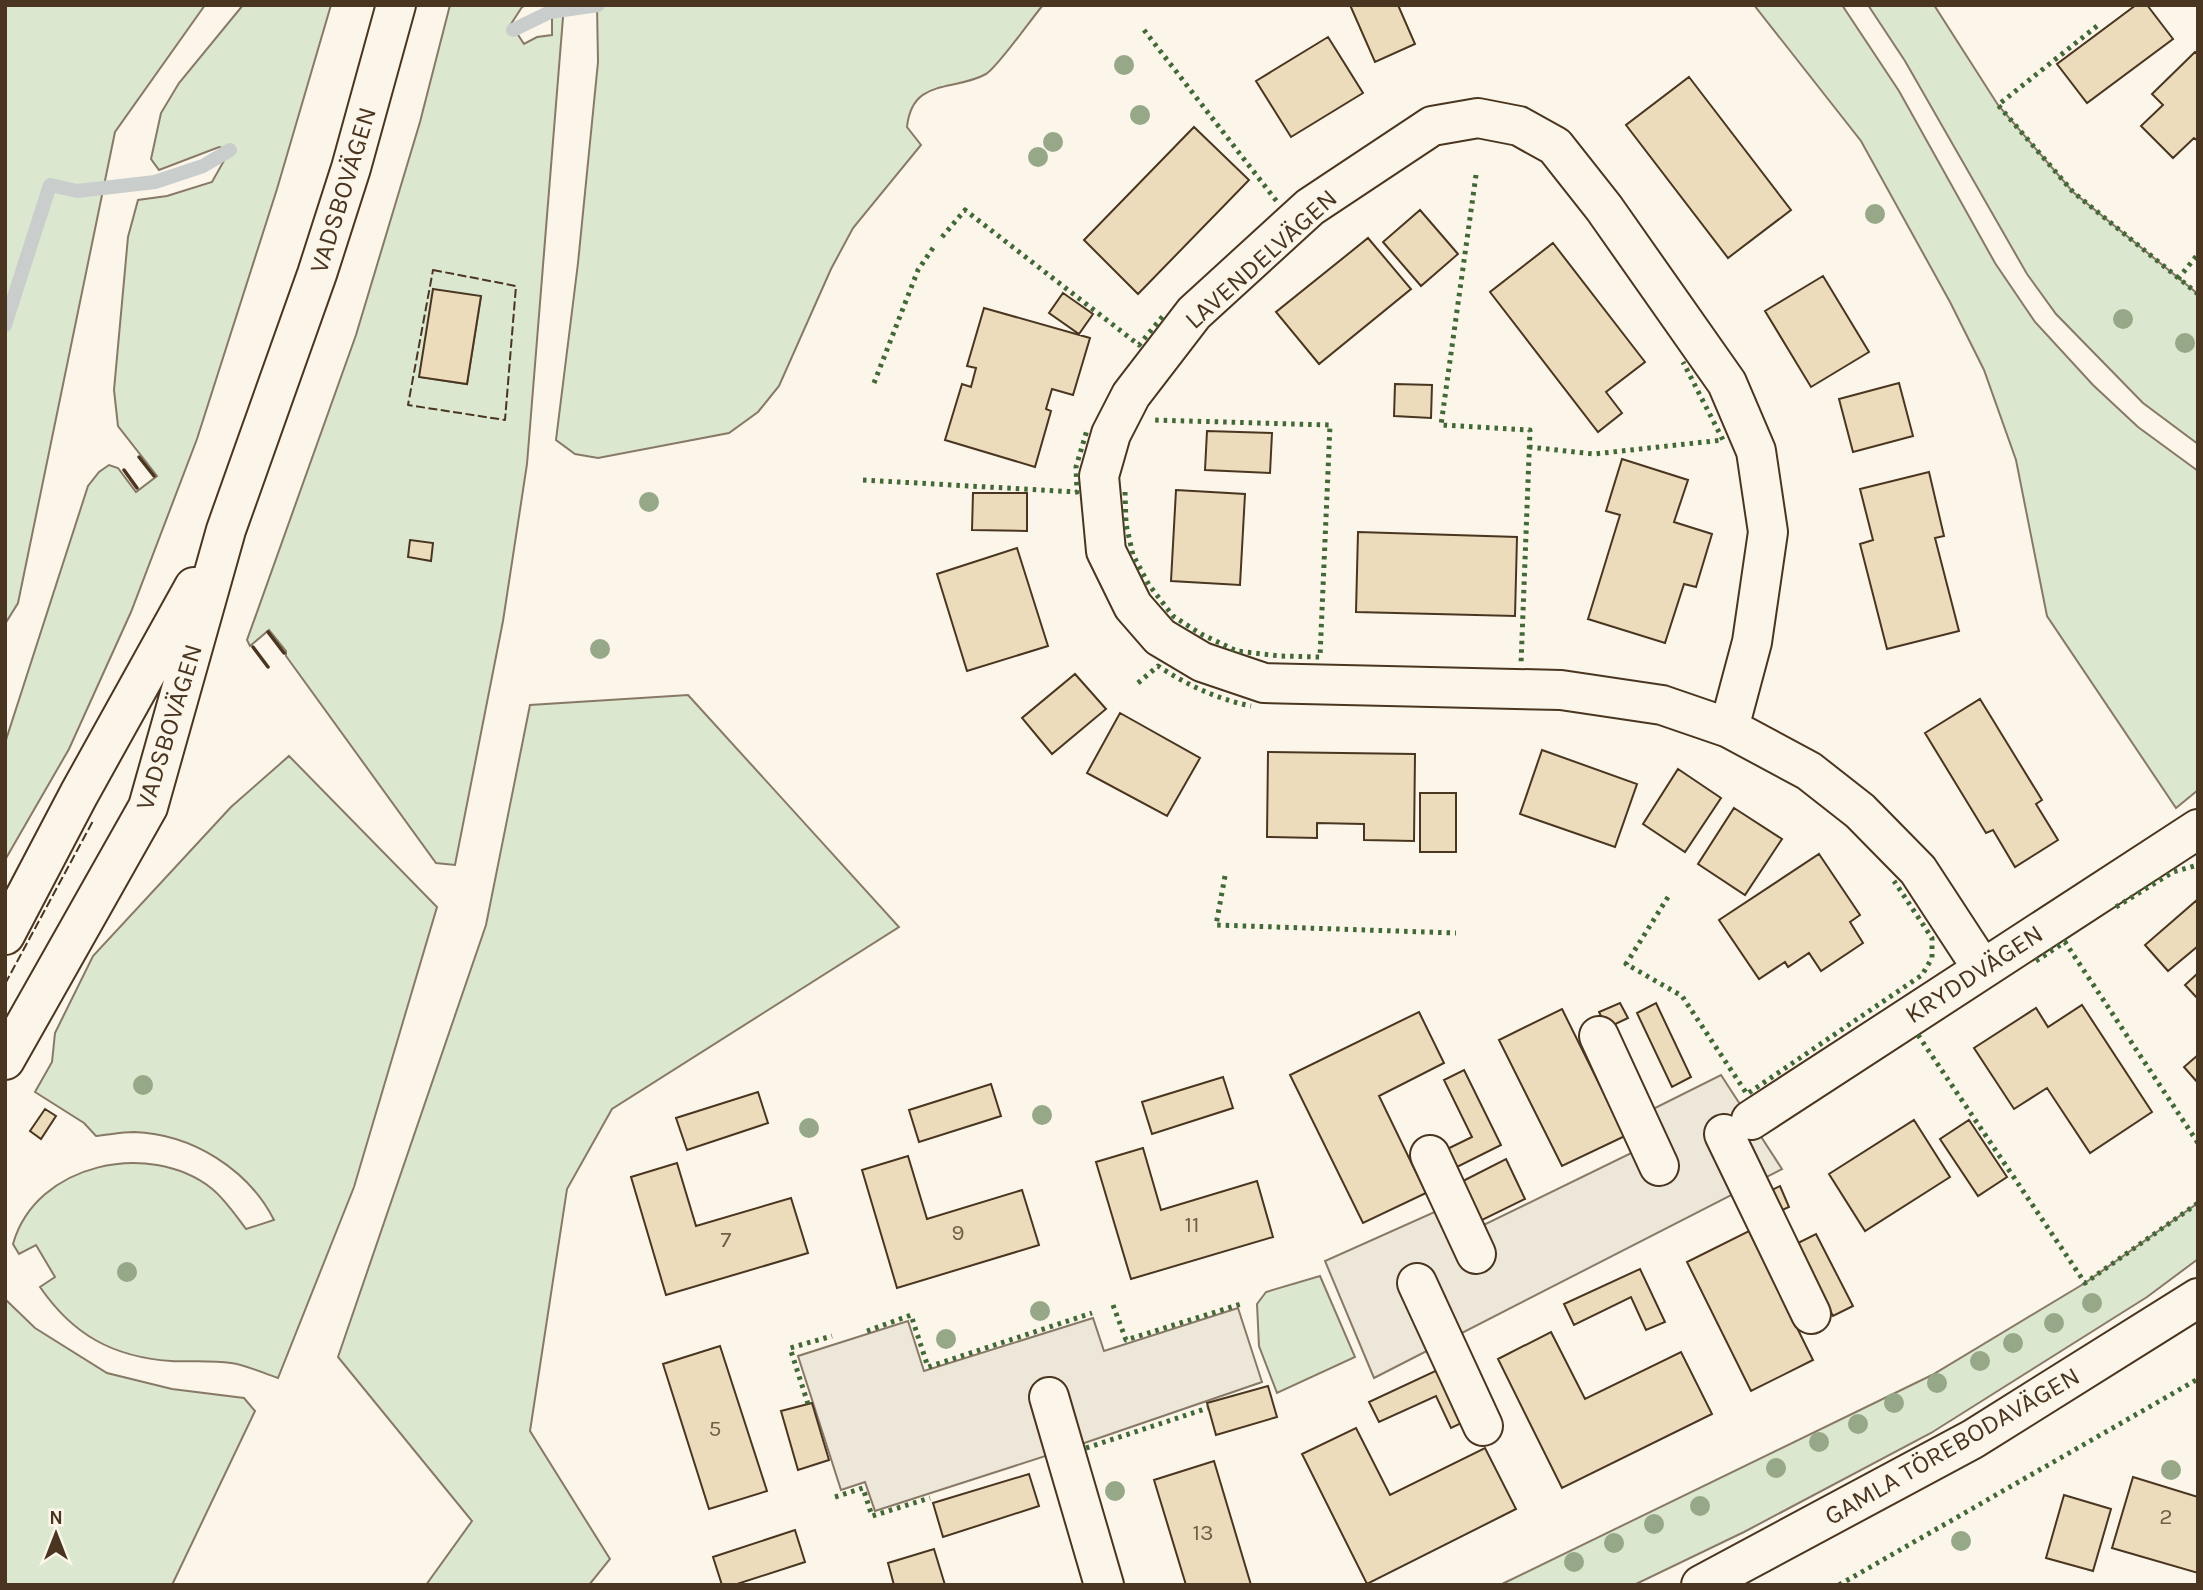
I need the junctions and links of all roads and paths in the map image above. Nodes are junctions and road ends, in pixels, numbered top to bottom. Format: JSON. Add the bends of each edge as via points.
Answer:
{"nodes":[{"id":1,"x":396,"y":5,"type":"edge"},
{"id":2,"x":226,"y":530,"type":"junction"},
{"id":3,"x":1729,"y":728,"type":"junction"},
{"id":4,"x":2198,"y":829,"type":"edge"},
{"id":5,"x":5,"y":935,"type":"edge"},
{"id":6,"x":1982,"y":968,"type":"junction"},
{"id":7,"x":1600,"y":1036,"type":"dead end"},
{"id":8,"x":5,"y":1060,"type":"edge"},
{"id":9,"x":1430,"y":1156,"type":"dead end"},
{"id":10,"x":1659,"y":1166,"type":"dead end"},
{"id":11,"x":1476,"y":1254,"type":"dead end"},
{"id":12,"x":1417,"y":1283,"type":"dead end"},
{"id":13,"x":2198,"y":1298,"type":"edge"},
{"id":14,"x":1811,"y":1314,"type":"dead end"},
{"id":15,"x":1049,"y":1397,"type":"dead end"},
{"id":16,"x":1483,"y":1426,"type":"dead end"},
{"id":17,"x":1104,"y":1585,"type":"edge"},
{"id":18,"x":1701,"y":1585,"type":"edge"}],
"edges":[{"from":1,"to":2,"type":"street","name":"VADSBOVÄGEN","via":[[317,274]]},
{"from":2,"to":5,"type":"street","name":"VADSBOVÄGEN"},
{"from":2,"to":8,"type":"street","name":"VADSBOVÄGEN","via":[[148,807]]},
{"from":3,"to":3,"type":"street","name":"LAVENDELVÄGEN","via":[[1752,642],[1768,532],[1756,451],[1727,383],[1600,202],[1555,146],[1519,126],[1478,118],[1432,126],[1310,207],[1194,313],[1131,395],[1111,434],[1100,476],[1106,551],[1133,606],[1160,637],[1202,662],[1264,683],[1561,690],[1662,705]]},
{"from":3,"to":6,"type":"street","name":"LAVENDELVÄGEN","via":[[1809,771],[1860,811],[1918,870]]},
{"from":4,"to":6,"type":"street","name":"KRYDDVÄGEN"},
{"from":6,"to":14,"type":"street","name":"KRYDDVÄGEN","via":[[1737,1127]]},
{"from":7,"to":10,"type":"street"},
{"from":9,"to":11,"type":"street"},
{"from":12,"to":16,"type":"street"},
{"from":13,"to":18,"type":"street","name":"GAMLA TÖREBODAVÄGEN","via":[[1973,1439]]},
{"from":15,"to":17,"type":"street"}]}
